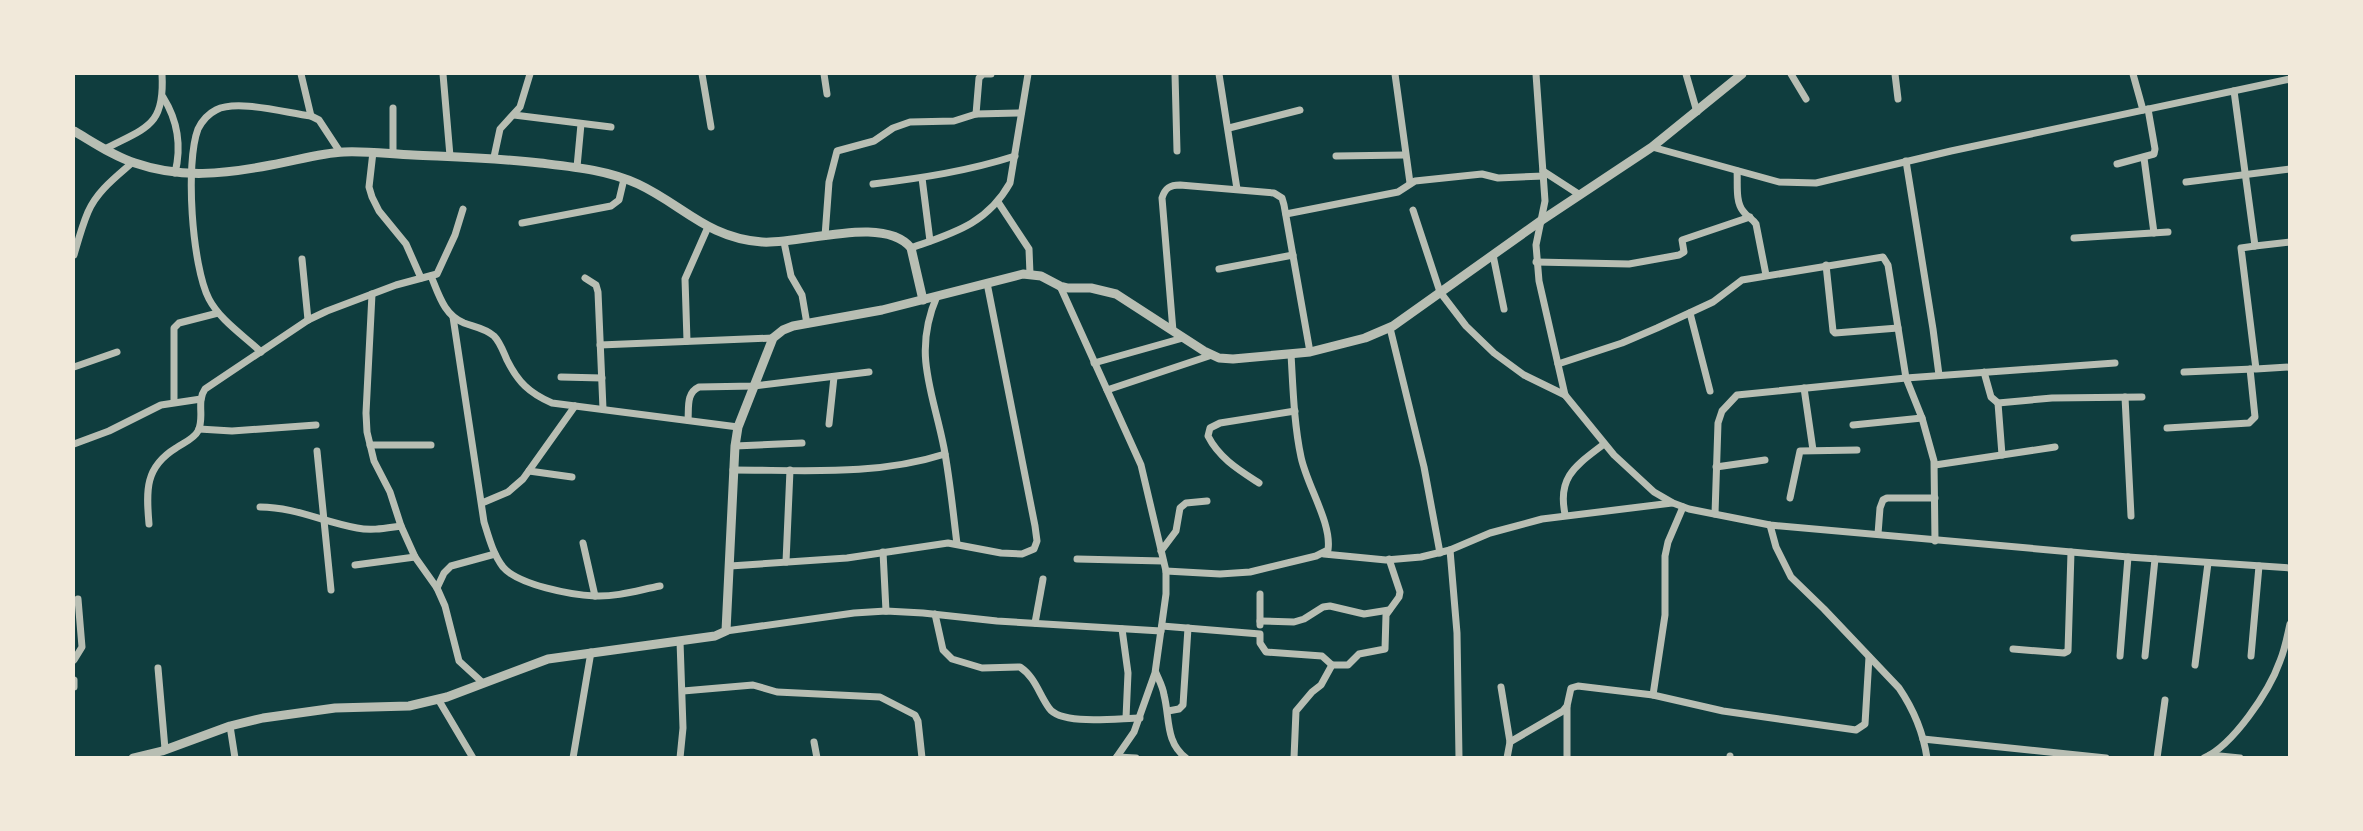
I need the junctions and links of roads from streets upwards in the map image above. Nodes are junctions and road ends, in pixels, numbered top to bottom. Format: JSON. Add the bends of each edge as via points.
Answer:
{"nodes":[{"id":1,"x":162,"y":74,"type":"edge"},
{"id":2,"x":301,"y":74,"type":"edge"},
{"id":3,"x":443,"y":74,"type":"edge"},
{"id":4,"x":530,"y":74,"type":"edge"},
{"id":5,"x":702,"y":74,"type":"edge"},
{"id":6,"x":824,"y":74,"type":"edge"},
{"id":7,"x":991,"y":74,"type":"edge"},
{"id":8,"x":1028,"y":74,"type":"edge"},
{"id":9,"x":1175,"y":74,"type":"edge"},
{"id":10,"x":1219,"y":74,"type":"edge"},
{"id":11,"x":1395,"y":74,"type":"edge"},
{"id":12,"x":1536,"y":74,"type":"edge"},
{"id":13,"x":1686,"y":74,"type":"edge"},
{"id":14,"x":1742,"y":74,"type":"edge"},
{"id":15,"x":1791,"y":74,"type":"edge"},
{"id":16,"x":1895,"y":74,"type":"edge"},
{"id":17,"x":2133,"y":74,"type":"edge"},
{"id":18,"x":2290,"y":79,"type":"edge"},
{"id":19,"x":2234,"y":91,"type":"junction"},
{"id":20,"x":827,"y":94,"type":"dead end"},
{"id":21,"x":163,"y":97,"type":"junction"},
{"id":22,"x":1806,"y":99,"type":"dead end"},
{"id":23,"x":1898,"y":99,"type":"dead end"},
{"id":24,"x":393,"y":108,"type":"dead end"},
{"id":25,"x":2146,"y":109,"type":"junction"},
{"id":26,"x":1300,"y":110,"type":"dead end"},
{"id":27,"x":1697,"y":112,"type":"junction"},
{"id":28,"x":1021,"y":113,"type":"junction"},
{"id":29,"x":976,"y":114,"type":"junction"},
{"id":30,"x":514,"y":115,"type":"junction"},
{"id":31,"x":311,"y":116,"type":"junction"},
{"id":32,"x":581,"y":124,"type":"junction"},
{"id":33,"x":611,"y":127,"type":"dead end"},
{"id":34,"x":711,"y":127,"type":"dead end"},
{"id":35,"x":1229,"y":128,"type":"junction"},
{"id":36,"x":74,"y":131,"type":"edge"},
{"id":37,"x":1652,"y":147,"type":"junction"},
{"id":38,"x":105,"y":149,"type":"junction"},
{"id":39,"x":1177,"y":151,"type":"dead end"},
{"id":40,"x":340,"y":152,"type":"junction"},
{"id":41,"x":373,"y":152,"type":"junction"},
{"id":42,"x":393,"y":153,"type":"junction"},
{"id":43,"x":1405,"y":155,"type":"junction"},
{"id":44,"x":450,"y":156,"type":"junction"},
{"id":45,"x":1015,"y":156,"type":"junction"},
{"id":46,"x":1336,"y":156,"type":"dead end"},
{"id":47,"x":494,"y":157,"type":"junction"},
{"id":48,"x":2144,"y":158,"type":"junction"},
{"id":49,"x":133,"y":162,"type":"junction"},
{"id":50,"x":1906,"y":162,"type":"junction"},
{"id":51,"x":2116,"y":164,"type":"dead end"},
{"id":52,"x":577,"y":167,"type":"junction"},
{"id":53,"x":2290,"y":169,"type":"edge"},
{"id":54,"x":1737,"y":171,"type":"junction"},
{"id":55,"x":175,"y":173,"type":"junction"},
{"id":56,"x":1543,"y":173,"type":"junction"},
{"id":57,"x":192,"y":175,"type":"junction"},
{"id":58,"x":2245,"y":175,"type":"junction"},
{"id":59,"x":922,"y":177,"type":"junction"},
{"id":60,"x":624,"y":179,"type":"junction"},
{"id":61,"x":2186,"y":181,"type":"dead end"},
{"id":62,"x":1410,"y":183,"type":"junction"},
{"id":63,"x":873,"y":184,"type":"dead end"},
{"id":64,"x":1237,"y":190,"type":"junction"},
{"id":65,"x":1580,"y":195,"type":"junction"},
{"id":66,"x":998,"y":202,"type":"junction"},
{"id":67,"x":463,"y":209,"type":"dead end"},
{"id":68,"x":1413,"y":210,"type":"dead end"},
{"id":69,"x":1286,"y":214,"type":"junction"},
{"id":70,"x":1749,"y":217,"type":"junction"},
{"id":71,"x":1542,"y":220,"type":"junction"},
{"id":72,"x":522,"y":222,"type":"dead end"},
{"id":73,"x":708,"y":227,"type":"junction"},
{"id":74,"x":2168,"y":232,"type":"dead end"},
{"id":75,"x":2154,"y":233,"type":"junction"},
{"id":76,"x":825,"y":236,"type":"junction"},
{"id":77,"x":2074,"y":239,"type":"dead end"},
{"id":78,"x":784,"y":242,"type":"junction"},
{"id":79,"x":930,"y":242,"type":"junction"},
{"id":80,"x":2290,"y":242,"type":"edge"},
{"id":81,"x":2255,"y":246,"type":"junction"},
{"id":82,"x":911,"y":248,"type":"junction"},
{"id":83,"x":74,"y":255,"type":"edge"},
{"id":84,"x":1293,"y":255,"type":"junction"},
{"id":85,"x":1493,"y":255,"type":"junction"},
{"id":86,"x":302,"y":259,"type":"dead end"},
{"id":87,"x":1536,"y":262,"type":"junction"},
{"id":88,"x":1826,"y":265,"type":"junction"},
{"id":89,"x":1219,"y":269,"type":"dead end"},
{"id":90,"x":1030,"y":274,"type":"junction"},
{"id":91,"x":1766,"y":275,"type":"junction"},
{"id":92,"x":431,"y":276,"type":"junction"},
{"id":93,"x":421,"y":278,"type":"junction"},
{"id":94,"x":585,"y":278,"type":"dead end"},
{"id":95,"x":987,"y":283,"type":"junction"},
{"id":96,"x":1060,"y":286,"type":"junction"},
{"id":97,"x":1440,"y":292,"type":"junction"},
{"id":98,"x":372,"y":294,"type":"junction"},
{"id":99,"x":937,"y":296,"type":"junction"},
{"id":100,"x":923,"y":300,"type":"junction"},
{"id":101,"x":1504,"y":309,"type":"dead end"},
{"id":102,"x":218,"y":313,"type":"junction"},
{"id":103,"x":1690,"y":313,"type":"junction"},
{"id":104,"x":453,"y":317,"type":"junction"},
{"id":105,"x":308,"y":320,"type":"junction"},
{"id":106,"x":807,"y":324,"type":"junction"},
{"id":107,"x":1390,"y":328,"type":"junction"},
{"id":108,"x":1898,"y":328,"type":"junction"},
{"id":109,"x":1173,"y":331,"type":"junction"},
{"id":110,"x":773,"y":338,"type":"junction"},
{"id":111,"x":1183,"y":338,"type":"junction"},
{"id":112,"x":687,"y":341,"type":"junction"},
{"id":113,"x":600,"y":345,"type":"junction"},
{"id":114,"x":117,"y":352,"type":"dead end"},
{"id":115,"x":261,"y":352,"type":"junction"},
{"id":116,"x":1310,"y":352,"type":"junction"},
{"id":117,"x":1291,"y":354,"type":"junction"},
{"id":118,"x":1212,"y":355,"type":"junction"},
{"id":119,"x":1094,"y":363,"type":"junction"},
{"id":120,"x":2115,"y":363,"type":"dead end"},
{"id":121,"x":1558,"y":364,"type":"junction"},
{"id":122,"x":74,"y":367,"type":"edge"},
{"id":123,"x":2290,"y":367,"type":"edge"},
{"id":124,"x":2253,"y":369,"type":"junction"},
{"id":125,"x":869,"y":372,"type":"dead end"},
{"id":126,"x":1984,"y":372,"type":"junction"},
{"id":127,"x":2184,"y":372,"type":"dead end"},
{"id":128,"x":1939,"y":376,"type":"junction"},
{"id":129,"x":561,"y":377,"type":"dead end"},
{"id":130,"x":834,"y":377,"type":"junction"},
{"id":131,"x":602,"y":378,"type":"junction"},
{"id":132,"x":1906,"y":378,"type":"junction"},
{"id":133,"x":754,"y":386,"type":"junction"},
{"id":134,"x":1804,"y":388,"type":"junction"},
{"id":135,"x":1107,"y":390,"type":"junction"},
{"id":136,"x":1710,"y":391,"type":"dead end"},
{"id":137,"x":1565,"y":395,"type":"junction"},
{"id":138,"x":2125,"y":397,"type":"junction"},
{"id":139,"x":2142,"y":397,"type":"dead end"},
{"id":140,"x":201,"y":398,"type":"junction"},
{"id":141,"x":174,"y":402,"type":"junction"},
{"id":142,"x":1998,"y":403,"type":"junction"},
{"id":143,"x":575,"y":406,"type":"junction"},
{"id":144,"x":603,"y":409,"type":"junction"},
{"id":145,"x":1295,"y":411,"type":"junction"},
{"id":146,"x":1922,"y":418,"type":"junction"},
{"id":147,"x":688,"y":420,"type":"junction"},
{"id":148,"x":829,"y":424,"type":"dead end"},
{"id":149,"x":316,"y":425,"type":"dead end"},
{"id":150,"x":1853,"y":425,"type":"dead end"},
{"id":151,"x":738,"y":427,"type":"junction"},
{"id":152,"x":2167,"y":428,"type":"dead end"},
{"id":153,"x":199,"y":429,"type":"junction"},
{"id":154,"x":802,"y":443,"type":"dead end"},
{"id":155,"x":74,"y":444,"type":"edge"},
{"id":156,"x":1604,"y":444,"type":"junction"},
{"id":157,"x":370,"y":445,"type":"junction"},
{"id":158,"x":431,"y":445,"type":"dead end"},
{"id":159,"x":735,"y":446,"type":"junction"},
{"id":160,"x":2055,"y":447,"type":"dead end"},
{"id":161,"x":1813,"y":450,"type":"junction"},
{"id":162,"x":1857,"y":450,"type":"dead end"},
{"id":163,"x":317,"y":451,"type":"dead end"},
{"id":164,"x":945,"y":454,"type":"junction"},
{"id":165,"x":2002,"y":455,"type":"junction"},
{"id":166,"x":1765,"y":460,"type":"dead end"},
{"id":167,"x":1935,"y":465,"type":"junction"},
{"id":168,"x":1716,"y":467,"type":"junction"},
{"id":169,"x":733,"y":470,"type":"junction"},
{"id":170,"x":790,"y":470,"type":"junction"},
{"id":171,"x":528,"y":471,"type":"junction"},
{"id":172,"x":572,"y":477,"type":"dead end"},
{"id":173,"x":1259,"y":483,"type":"dead end"},
{"id":174,"x":1790,"y":498,"type":"dead end"},
{"id":175,"x":1935,"y":498,"type":"junction"},
{"id":176,"x":1208,"y":501,"type":"dead end"},
{"id":177,"x":482,"y":503,"type":"junction"},
{"id":178,"x":1672,"y":503,"type":"junction"},
{"id":179,"x":260,"y":507,"type":"dead end"},
{"id":180,"x":1683,"y":507,"type":"junction"},
{"id":181,"x":1565,"y":514,"type":"junction"},
{"id":182,"x":1715,"y":514,"type":"junction"},
{"id":183,"x":2131,"y":516,"type":"dead end"},
{"id":184,"x":323,"y":520,"type":"junction"},
{"id":185,"x":149,"y":524,"type":"dead end"},
{"id":186,"x":1770,"y":525,"type":"junction"},
{"id":187,"x":401,"y":526,"type":"junction"},
{"id":188,"x":1878,"y":534,"type":"junction"},
{"id":189,"x":1935,"y":541,"type":"junction"},
{"id":190,"x":583,"y":542,"type":"dead end"},
{"id":191,"x":957,"y":544,"type":"junction"},
{"id":192,"x":1450,"y":550,"type":"junction"},
{"id":193,"x":1161,"y":551,"type":"junction"},
{"id":194,"x":883,"y":552,"type":"junction"},
{"id":195,"x":2071,"y":552,"type":"junction"},
{"id":196,"x":1440,"y":553,"type":"junction"},
{"id":197,"x":495,"y":554,"type":"junction"},
{"id":198,"x":1324,"y":554,"type":"junction"},
{"id":199,"x":415,"y":557,"type":"junction"},
{"id":200,"x":2128,"y":557,"type":"junction"},
{"id":201,"x":1077,"y":559,"type":"dead end"},
{"id":202,"x":1389,"y":559,"type":"junction"},
{"id":203,"x":2155,"y":559,"type":"junction"},
{"id":204,"x":1163,"y":561,"type":"junction"},
{"id":205,"x":786,"y":562,"type":"junction"},
{"id":206,"x":2208,"y":563,"type":"junction"},
{"id":207,"x":355,"y":565,"type":"dead end"},
{"id":208,"x":730,"y":566,"type":"junction"},
{"id":209,"x":2259,"y":566,"type":"junction"},
{"id":210,"x":2290,"y":568,"type":"edge"},
{"id":211,"x":1166,"y":571,"type":"junction"},
{"id":212,"x":1043,"y":579,"type":"dead end"},
{"id":213,"x":660,"y":586,"type":"dead end"},
{"id":214,"x":437,"y":588,"type":"junction"},
{"id":215,"x":331,"y":590,"type":"dead end"},
{"id":216,"x":1261,"y":594,"type":"dead end"},
{"id":217,"x":595,"y":596,"type":"junction"},
{"id":218,"x":78,"y":599,"type":"dead end"},
{"id":219,"x":1389,"y":610,"type":"junction"},
{"id":220,"x":886,"y":611,"type":"junction"},
{"id":221,"x":935,"y":614,"type":"junction"},
{"id":222,"x":1260,"y":621,"type":"junction"},
{"id":223,"x":1035,"y":623,"type":"junction"},
{"id":224,"x":2290,"y":624,"type":"edge"},
{"id":225,"x":1188,"y":628,"type":"junction"},
{"id":226,"x":1122,"y":629,"type":"junction"},
{"id":227,"x":1162,"y":629,"type":"junction"},
{"id":228,"x":726,"y":631,"type":"junction"},
{"id":229,"x":1260,"y":634,"type":"junction"},
{"id":230,"x":680,"y":641,"type":"junction"},
{"id":231,"x":2013,"y":649,"type":"dead end"},
{"id":232,"x":591,"y":652,"type":"junction"},
{"id":233,"x":2120,"y":656,"type":"dead end"},
{"id":234,"x":2145,"y":656,"type":"dead end"},
{"id":235,"x":2251,"y":656,"type":"dead end"},
{"id":236,"x":1869,"y":657,"type":"junction"},
{"id":237,"x":74,"y":660,"type":"edge"},
{"id":238,"x":1332,"y":665,"type":"junction"},
{"id":239,"x":2195,"y":665,"type":"dead end"},
{"id":240,"x":158,"y":668,"type":"dead end"},
{"id":241,"x":1155,"y":673,"type":"junction"},
{"id":242,"x":74,"y":680,"type":"edge"},
{"id":243,"x":483,"y":682,"type":"junction"},
{"id":244,"x":74,"y":687,"type":"edge"},
{"id":245,"x":1501,"y":687,"type":"dead end"},
{"id":246,"x":683,"y":691,"type":"junction"},
{"id":247,"x":1653,"y":695,"type":"junction"},
{"id":248,"x":438,"y":699,"type":"junction"},
{"id":249,"x":2165,"y":701,"type":"dead end"},
{"id":250,"x":1567,"y":706,"type":"junction"},
{"id":251,"x":1167,"y":711,"type":"junction"},
{"id":252,"x":1126,"y":718,"type":"junction"},
{"id":253,"x":1140,"y":718,"type":"junction"},
{"id":254,"x":230,"y":726,"type":"junction"},
{"id":255,"x":1923,"y":739,"type":"junction"},
{"id":256,"x":814,"y":742,"type":"dead end"},
{"id":257,"x":1510,"y":742,"type":"junction"},
{"id":258,"x":164,"y":753,"type":"edge"},
{"id":259,"x":2207,"y":756,"type":"edge"},
{"id":260,"x":1116,"y":757,"type":"edge"},
{"id":261,"x":133,"y":758,"type":"edge"},
{"id":262,"x":235,"y":758,"type":"edge"},
{"id":263,"x":473,"y":758,"type":"edge"},
{"id":264,"x":573,"y":758,"type":"edge"},
{"id":265,"x":680,"y":758,"type":"edge"},
{"id":266,"x":817,"y":758,"type":"edge"},
{"id":267,"x":922,"y":758,"type":"edge"},
{"id":268,"x":1136,"y":758,"type":"edge"},
{"id":269,"x":1186,"y":758,"type":"edge"},
{"id":270,"x":1294,"y":758,"type":"edge"},
{"id":271,"x":1459,"y":758,"type":"edge"},
{"id":272,"x":1507,"y":758,"type":"edge"},
{"id":273,"x":1567,"y":758,"type":"edge"},
{"id":274,"x":1927,"y":758,"type":"edge"},
{"id":275,"x":2106,"y":758,"type":"edge"},
{"id":276,"x":2157,"y":758,"type":"edge"},
{"id":277,"x":2240,"y":758,"type":"edge"}],
"edges":[{"from":1,"to":21,"type":"street"},
{"from":2,"to":31,"type":"street"},
{"from":3,"to":44,"type":"street"},
{"from":4,"to":30,"type":"street"},
{"from":5,"to":34,"type":"street"},
{"from":6,"to":20,"type":"street"},
{"from":7,"to":29,"type":"street","via":[[979,78]]},
{"from":8,"to":28,"type":"street"},
{"from":9,"to":39,"type":"street"},
{"from":10,"to":35,"type":"street"},
{"from":11,"to":43,"type":"street"},
{"from":12,"to":56,"type":"street"},
{"from":13,"to":27,"type":"street"},
{"from":14,"to":27,"type":"street"},
{"from":15,"to":22,"type":"street"},
{"from":16,"to":23,"type":"street"},
{"from":17,"to":25,"type":"street"},
{"from":18,"to":19,"type":"street"},
{"from":19,"to":25,"type":"street"},
{"from":19,"to":58,"type":"street"},
{"from":21,"to":38,"type":"street","via":[[155,118],[144,128]]},
{"from":21,"to":55,"type":"street","via":[[178,133]]},
{"from":24,"to":42,"type":"street"},
{"from":25,"to":48,"type":"street","via":[[2155,149]]},
{"from":25,"to":50,"type":"street"},
{"from":26,"to":35,"type":"street"},
{"from":27,"to":37,"type":"street"},
{"from":28,"to":29,"type":"street"},
{"from":28,"to":45,"type":"street"},
{"from":29,"to":76,"type":"street","via":[[954,121],[910,122],[874,141],[837,151],[829,182]]},
{"from":30,"to":32,"type":"street"},
{"from":30,"to":47,"type":"street","via":[[500,129]]},
{"from":31,"to":40,"type":"street","via":[[319,120]]},
{"from":31,"to":57,"type":"street","via":[[234,105],[212,111],[199,128]]},
{"from":32,"to":33,"type":"street"},
{"from":32,"to":52,"type":"street"},
{"from":35,"to":64,"type":"street"},
{"from":36,"to":38,"type":"street"},
{"from":37,"to":54,"type":"street"},
{"from":37,"to":65,"type":"street"},
{"from":38,"to":49,"type":"street"},
{"from":40,"to":41,"type":"street"},
{"from":40,"to":57,"type":"street"},
{"from":41,"to":42,"type":"street"},
{"from":41,"to":93,"type":"street","via":[[372,197],[406,244]]},
{"from":42,"to":44,"type":"street"},
{"from":43,"to":46,"type":"street"},
{"from":43,"to":62,"type":"street"},
{"from":44,"to":47,"type":"street"},
{"from":45,"to":59,"type":"street","via":[[975,169]]},
{"from":45,"to":66,"type":"street","via":[[1010,183]]},
{"from":47,"to":52,"type":"street"},
{"from":48,"to":51,"type":"street"},
{"from":48,"to":75,"type":"street"},
{"from":49,"to":55,"type":"street"},
{"from":49,"to":83,"type":"street","via":[[95,199]]},
{"from":50,"to":54,"type":"street","via":[[1816,183],[1779,182]]},
{"from":50,"to":128,"type":"street"},
{"from":52,"to":60,"type":"street"},
{"from":53,"to":58,"type":"street"},
{"from":54,"to":70,"type":"street","via":[[1739,203]]},
{"from":55,"to":57,"type":"street"},
{"from":56,"to":62,"type":"street","via":[[1498,178],[1482,174]]},
{"from":56,"to":65,"type":"street"},
{"from":56,"to":71,"type":"street"},
{"from":57,"to":102,"type":"street","via":[[199,272]]},
{"from":58,"to":61,"type":"street"},
{"from":58,"to":81,"type":"street"},
{"from":59,"to":63,"type":"street"},
{"from":59,"to":79,"type":"street"},
{"from":60,"to":72,"type":"street","via":[[619,200],[611,206]]},
{"from":60,"to":73,"type":"street"},
{"from":62,"to":69,"type":"street","via":[[1398,192]]},
{"from":64,"to":69,"type":"street","via":[[1279,194]]},
{"from":64,"to":109,"type":"street","via":[[1174,185],[1164,192]]},
{"from":65,"to":71,"type":"street"},
{"from":66,"to":79,"type":"street","via":[[979,220]]},
{"from":66,"to":90,"type":"street","via":[[1029,250]]},
{"from":67,"to":92,"type":"street","via":[[440,270]]},
{"from":68,"to":97,"type":"street"},
{"from":69,"to":84,"type":"street"},
{"from":70,"to":87,"type":"street","via":[[1686,238],[1679,255],[1629,264]]},
{"from":70,"to":91,"type":"street","via":[[1756,224]]},
{"from":71,"to":85,"type":"street"},
{"from":71,"to":87,"type":"street"},
{"from":73,"to":78,"type":"street","via":[[761,242]]},
{"from":73,"to":112,"type":"street","via":[[685,279]]},
{"from":74,"to":75,"type":"street"},
{"from":75,"to":77,"type":"street"},
{"from":76,"to":78,"type":"street"},
{"from":76,"to":82,"type":"street","via":[[880,233],[906,241]]},
{"from":78,"to":106,"type":"street"},
{"from":79,"to":82,"type":"street"},
{"from":80,"to":81,"type":"street"},
{"from":81,"to":124,"type":"street","via":[[2241,248]]},
{"from":82,"to":100,"type":"street"},
{"from":84,"to":89,"type":"street"},
{"from":84,"to":116,"type":"street"},
{"from":85,"to":97,"type":"street"},
{"from":85,"to":101,"type":"street"},
{"from":86,"to":105,"type":"street"},
{"from":87,"to":121,"type":"street"},
{"from":88,"to":91,"type":"street"},
{"from":88,"to":108,"type":"street","via":[[1883,257]]},
{"from":88,"to":108,"type":"street","via":[[1835,333]]},
{"from":90,"to":95,"type":"street"},
{"from":90,"to":96,"type":"street"},
{"from":91,"to":103,"type":"street","via":[[1735,284]]},
{"from":92,"to":93,"type":"street"},
{"from":92,"to":104,"type":"street"},
{"from":93,"to":98,"type":"street"},
{"from":94,"to":113,"type":"street","via":[[596,285]]},
{"from":95,"to":99,"type":"street"},
{"from":95,"to":191,"type":"street","via":[[1037,541],[1034,549],[1022,554]]},
{"from":96,"to":109,"type":"street","via":[[1116,294]]},
{"from":96,"to":119,"type":"street"},
{"from":97,"to":107,"type":"street"},
{"from":97,"to":137,"type":"street","via":[[1494,353],[1524,375]]},
{"from":98,"to":105,"type":"street"},
{"from":98,"to":157,"type":"street","via":[[366,381]]},
{"from":99,"to":100,"type":"street"},
{"from":99,"to":164,"type":"street","via":[[926,329],[925,371]]},
{"from":100,"to":106,"type":"street"},
{"from":102,"to":115,"type":"street"},
{"from":102,"to":141,"type":"street","via":[[174,328]]},
{"from":103,"to":121,"type":"street"},
{"from":103,"to":136,"type":"street"},
{"from":104,"to":143,"type":"street","via":[[492,334],[514,374],[534,395]]},
{"from":104,"to":177,"type":"street"},
{"from":105,"to":115,"type":"street"},
{"from":106,"to":110,"type":"street","via":[[783,330]]},
{"from":107,"to":116,"type":"street"},
{"from":107,"to":196,"type":"street"},
{"from":108,"to":132,"type":"street"},
{"from":109,"to":111,"type":"street"},
{"from":110,"to":112,"type":"street"},
{"from":110,"to":133,"type":"street"},
{"from":111,"to":118,"type":"street"},
{"from":111,"to":119,"type":"street"},
{"from":112,"to":113,"type":"street"},
{"from":113,"to":131,"type":"street"},
{"from":114,"to":122,"type":"street"},
{"from":115,"to":140,"type":"street","via":[[205,389]]},
{"from":116,"to":117,"type":"street"},
{"from":117,"to":118,"type":"street","via":[[1233,359]]},
{"from":117,"to":145,"type":"street"},
{"from":118,"to":135,"type":"street"},
{"from":119,"to":135,"type":"street"},
{"from":120,"to":126,"type":"street"},
{"from":121,"to":137,"type":"street"},
{"from":123,"to":124,"type":"street"},
{"from":124,"to":127,"type":"street"},
{"from":124,"to":152,"type":"street","via":[[2253,421]]},
{"from":125,"to":130,"type":"street"},
{"from":126,"to":128,"type":"street"},
{"from":126,"to":142,"type":"street","via":[[1991,397]]},
{"from":128,"to":132,"type":"street"},
{"from":129,"to":131,"type":"street"},
{"from":130,"to":133,"type":"street"},
{"from":130,"to":148,"type":"street"},
{"from":131,"to":144,"type":"street"},
{"from":132,"to":134,"type":"street"},
{"from":132,"to":146,"type":"street"},
{"from":133,"to":147,"type":"street","via":[[693,390]]},
{"from":133,"to":151,"type":"street"},
{"from":134,"to":161,"type":"street"},
{"from":134,"to":168,"type":"street","via":[[1746,393],[1731,400],[1718,422]]},
{"from":135,"to":193,"type":"street","via":[[1141,465]]},
{"from":137,"to":156,"type":"street"},
{"from":138,"to":139,"type":"street"},
{"from":138,"to":142,"type":"street"},
{"from":138,"to":183,"type":"street"},
{"from":140,"to":141,"type":"street"},
{"from":140,"to":153,"type":"street"},
{"from":141,"to":155,"type":"street"},
{"from":142,"to":165,"type":"street"},
{"from":143,"to":144,"type":"street"},
{"from":143,"to":171,"type":"street"},
{"from":144,"to":147,"type":"street"},
{"from":145,"to":173,"type":"street","via":[[1210,428],[1208,436],[1217,451]]},
{"from":145,"to":198,"type":"street","via":[[1307,481],[1326,525],[1329,541]]},
{"from":146,"to":150,"type":"street"},
{"from":146,"to":167,"type":"street"},
{"from":147,"to":151,"type":"street"},
{"from":149,"to":153,"type":"street"},
{"from":151,"to":159,"type":"street"},
{"from":153,"to":185,"type":"street","via":[[156,464],[146,497]]},
{"from":154,"to":159,"type":"street"},
{"from":156,"to":178,"type":"street"},
{"from":156,"to":181,"type":"street","via":[[1569,474],[1562,500]]},
{"from":157,"to":158,"type":"street"},
{"from":157,"to":187,"type":"street"},
{"from":159,"to":169,"type":"street"},
{"from":160,"to":165,"type":"street"},
{"from":161,"to":162,"type":"street"},
{"from":161,"to":174,"type":"street","via":[[1798,453]]},
{"from":163,"to":184,"type":"street"},
{"from":164,"to":170,"type":"street","via":[[868,470]]},
{"from":164,"to":191,"type":"street"},
{"from":165,"to":167,"type":"street"},
{"from":166,"to":168,"type":"street"},
{"from":167,"to":175,"type":"street"},
{"from":168,"to":182,"type":"street"},
{"from":169,"to":170,"type":"street"},
{"from":169,"to":208,"type":"street"},
{"from":170,"to":205,"type":"street"},
{"from":171,"to":172,"type":"street"},
{"from":171,"to":177,"type":"street","via":[[508,492]]},
{"from":175,"to":188,"type":"street","via":[[1883,500]]},
{"from":175,"to":189,"type":"street"},
{"from":176,"to":193,"type":"street","via":[[1185,503],[1180,508],[1176,531]]},
{"from":177,"to":197,"type":"street"},
{"from":178,"to":180,"type":"street"},
{"from":178,"to":181,"type":"street"},
{"from":179,"to":184,"type":"street","via":[[291,509]]},
{"from":180,"to":182,"type":"street"},
{"from":180,"to":247,"type":"street","via":[[1665,556],[1665,615]]},
{"from":181,"to":192,"type":"street","via":[[1490,533]]},
{"from":182,"to":186,"type":"street"},
{"from":184,"to":187,"type":"street","via":[[376,530]]},
{"from":184,"to":215,"type":"street"},
{"from":186,"to":188,"type":"street"},
{"from":186,"to":236,"type":"street","via":[[1791,578]]},
{"from":187,"to":199,"type":"street"},
{"from":188,"to":189,"type":"street"},
{"from":189,"to":195,"type":"street"},
{"from":190,"to":217,"type":"street"},
{"from":191,"to":194,"type":"street"},
{"from":192,"to":196,"type":"street"},
{"from":192,"to":271,"type":"street"},
{"from":193,"to":204,"type":"street"},
{"from":194,"to":205,"type":"street"},
{"from":194,"to":220,"type":"street"},
{"from":195,"to":200,"type":"street"},
{"from":195,"to":231,"type":"street","via":[[2068,651]]},
{"from":196,"to":202,"type":"street"},
{"from":197,"to":214,"type":"street","via":[[451,566]]},
{"from":197,"to":217,"type":"street","via":[[516,578],[538,587]]},
{"from":198,"to":202,"type":"street"},
{"from":198,"to":211,"type":"street","via":[[1250,572]]},
{"from":199,"to":207,"type":"street"},
{"from":199,"to":214,"type":"street"},
{"from":200,"to":203,"type":"street"},
{"from":200,"to":233,"type":"street"},
{"from":201,"to":204,"type":"street"},
{"from":202,"to":219,"type":"street","via":[[1400,592]]},
{"from":203,"to":206,"type":"street"},
{"from":203,"to":234,"type":"street"},
{"from":204,"to":211,"type":"street"},
{"from":205,"to":208,"type":"street"},
{"from":206,"to":209,"type":"street"},
{"from":206,"to":239,"type":"street"},
{"from":208,"to":228,"type":"street"},
{"from":209,"to":210,"type":"street"},
{"from":209,"to":235,"type":"street"},
{"from":211,"to":227,"type":"street"},
{"from":212,"to":223,"type":"street"},
{"from":213,"to":217,"type":"street"},
{"from":214,"to":243,"type":"street","via":[[459,661]]},
{"from":216,"to":222,"type":"street"},
{"from":218,"to":237,"type":"street","via":[[82,647]]},
{"from":219,"to":222,"type":"street","via":[[1364,614],[1330,606],[1294,622]]},
{"from":219,"to":238,"type":"street","via":[[1384,650],[1359,654],[1348,665]]},
{"from":220,"to":221,"type":"street"},
{"from":220,"to":228,"type":"street"},
{"from":221,"to":223,"type":"street"},
{"from":221,"to":252,"type":"street","via":[[943,650],[952,659],[982,668],[1020,667],[1058,716]]},
{"from":222,"to":229,"type":"street"},
{"from":223,"to":226,"type":"street"},
{"from":224,"to":259,"type":"street","via":[[2268,687],[2231,739]]},
{"from":225,"to":227,"type":"street"},
{"from":225,"to":229,"type":"street"},
{"from":225,"to":251,"type":"street","via":[[1183,705]]},
{"from":226,"to":227,"type":"street"},
{"from":226,"to":252,"type":"street","via":[[1128,673]]},
{"from":227,"to":241,"type":"street"},
{"from":228,"to":230,"type":"street"},
{"from":229,"to":238,"type":"street","via":[[1266,652],[1322,656]]},
{"from":230,"to":232,"type":"street"},
{"from":230,"to":246,"type":"street"},
{"from":232,"to":243,"type":"street","via":[[548,659]]},
{"from":232,"to":264,"type":"street"},
{"from":236,"to":247,"type":"street","via":[[1865,724],[1856,730],[1723,711]]},
{"from":236,"to":255,"type":"street","via":[[1899,688],[1917,718]]},
{"from":238,"to":270,"type":"street","via":[[1325,680],[1296,711]]},
{"from":240,"to":258,"type":"street"},
{"from":241,"to":251,"type":"street"},
{"from":241,"to":253,"type":"street"},
{"from":242,"to":244,"type":"street"},
{"from":243,"to":248,"type":"street"},
{"from":245,"to":257,"type":"street"},
{"from":246,"to":265,"type":"street"},
{"from":246,"to":267,"type":"street","via":[[753,685],[778,692],[880,697],[915,715]]},
{"from":247,"to":250,"type":"street","via":[[1573,686]]},
{"from":248,"to":254,"type":"street","via":[[409,706],[292,713]]},
{"from":248,"to":263,"type":"street"},
{"from":249,"to":276,"type":"street"},
{"from":250,"to":257,"type":"street"},
{"from":250,"to":273,"type":"street"},
{"from":251,"to":269,"type":"street","via":[[1170,735]]},
{"from":252,"to":253,"type":"street"},
{"from":253,"to":260,"type":"street"},
{"from":254,"to":258,"type":"street"},
{"from":254,"to":262,"type":"street"},
{"from":255,"to":274,"type":"street"},
{"from":255,"to":275,"type":"street"},
{"from":256,"to":266,"type":"street"},
{"from":257,"to":272,"type":"street"},
{"from":258,"to":261,"type":"street"},
{"from":259,"to":277,"type":"street"},
{"from":260,"to":268,"type":"street"}]}
